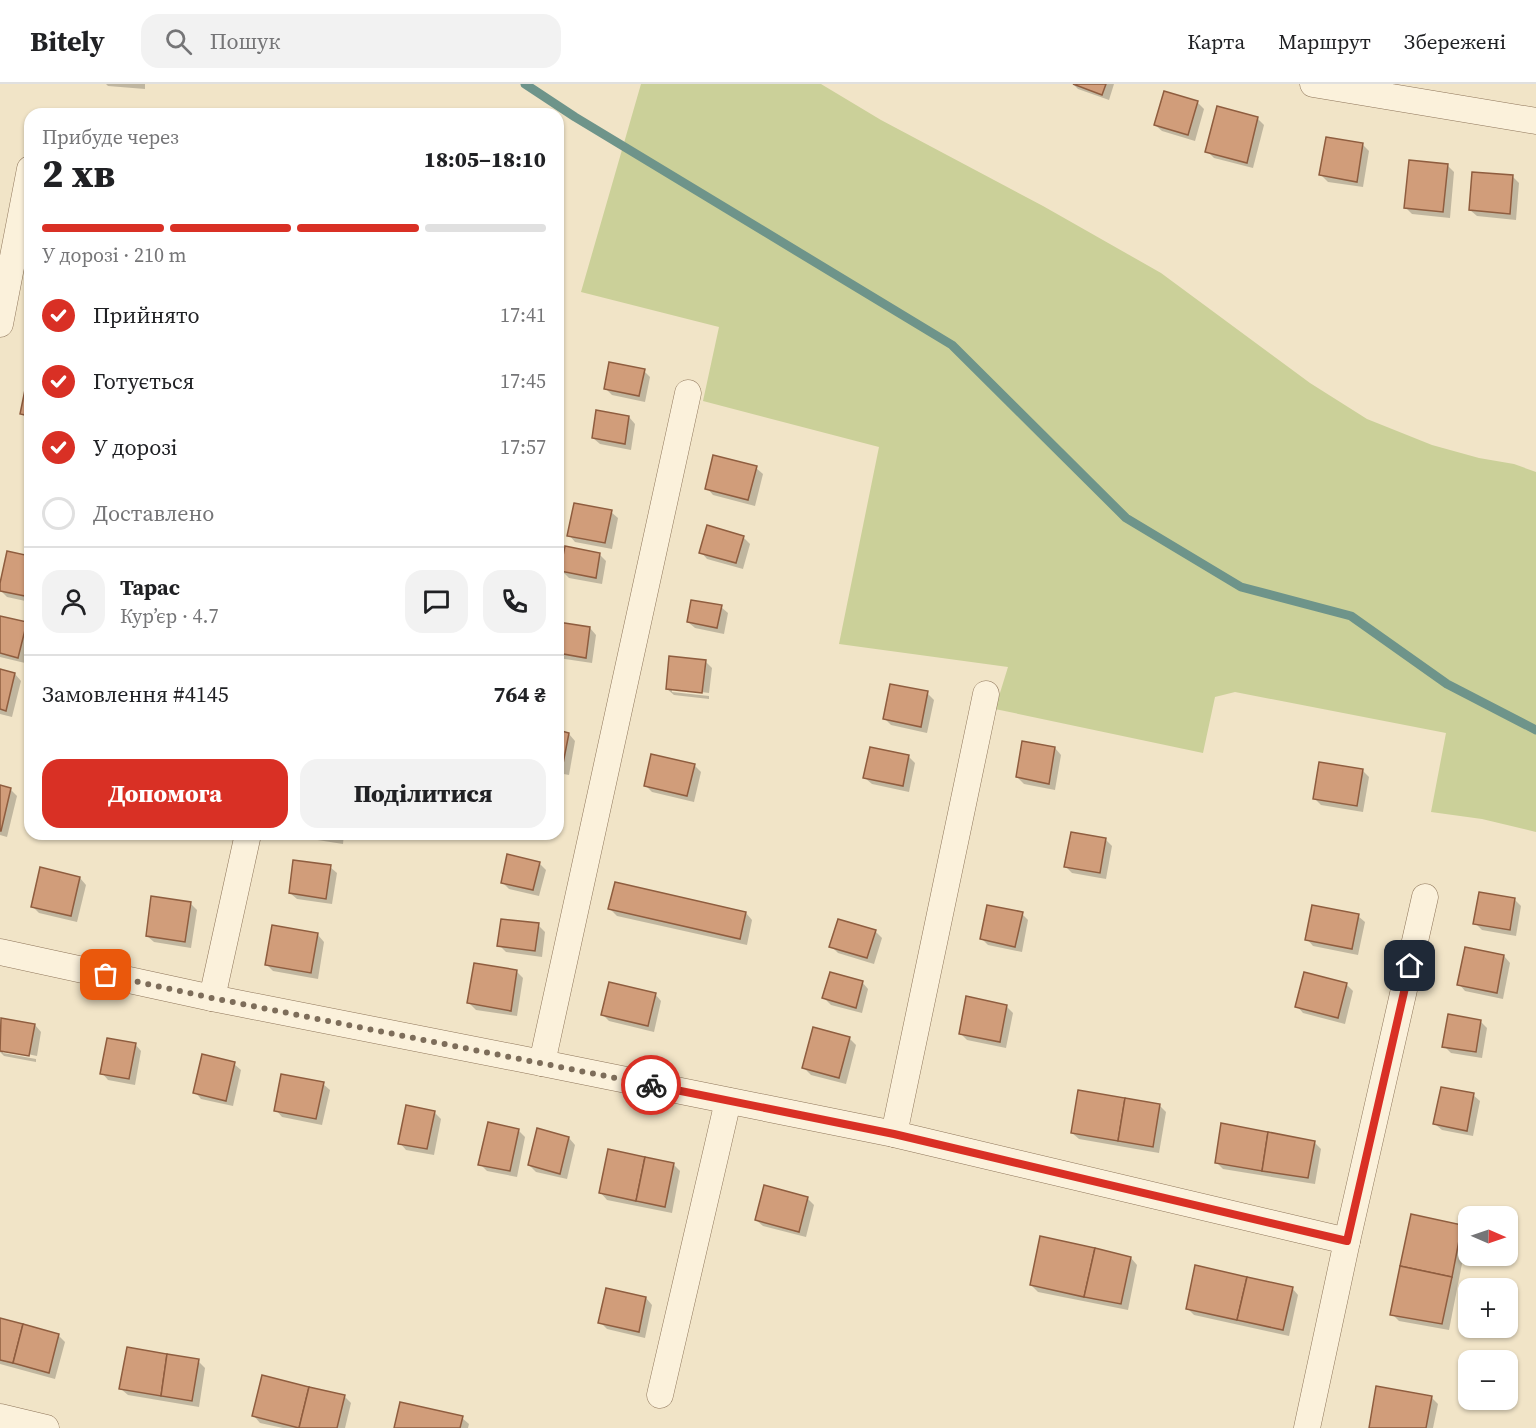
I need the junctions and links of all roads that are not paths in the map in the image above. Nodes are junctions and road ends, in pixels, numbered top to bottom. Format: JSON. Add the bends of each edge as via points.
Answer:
{"nodes":[{"id":1,"x":1313,"y":84,"type":"edge"},
{"id":2,"x":1536,"y":121,"type":"edge"},
{"id":3,"x":24,"y":200,"type":"edge"},
{"id":4,"x":0,"y":324,"type":"edge"},
{"id":5,"x":688,"y":393,"type":"dead end"},
{"id":6,"x":986,"y":694,"type":"dead end"},
{"id":7,"x":247,"y":840,"type":"edge"},
{"id":8,"x":1425,"y":897,"type":"dead end"},
{"id":9,"x":0,"y":952,"type":"edge"},
{"id":10,"x":212,"y":998,"type":"junction"},
{"id":11,"x":542,"y":1063,"type":"junction"},
{"id":12,"x":728,"y":1101,"type":"junction"},
{"id":13,"x":894,"y":1134,"type":"junction"},
{"id":14,"x":1347,"y":1241,"type":"junction"},
{"id":15,"x":660,"y":1395,"type":"dead end"},
{"id":16,"x":0,"y":1417,"type":"edge"},
{"id":17,"x":46,"y":1428,"type":"edge"},
{"id":18,"x":1307,"y":1428,"type":"edge"}],
"edges":[{"from":1,"to":2,"type":"street"},
{"from":3,"to":4,"type":"street"},
{"from":5,"to":11,"type":"street"},
{"from":6,"to":13,"type":"street"},
{"from":7,"to":10,"type":"street"},
{"from":8,"to":14,"type":"street"},
{"from":9,"to":10,"type":"street"},
{"from":10,"to":11,"type":"street"},
{"from":11,"to":12,"type":"street"},
{"from":12,"to":13,"type":"street"},
{"from":12,"to":15,"type":"street"},
{"from":13,"to":14,"type":"street"},
{"from":14,"to":18,"type":"street"},
{"from":16,"to":17,"type":"street"}]}
